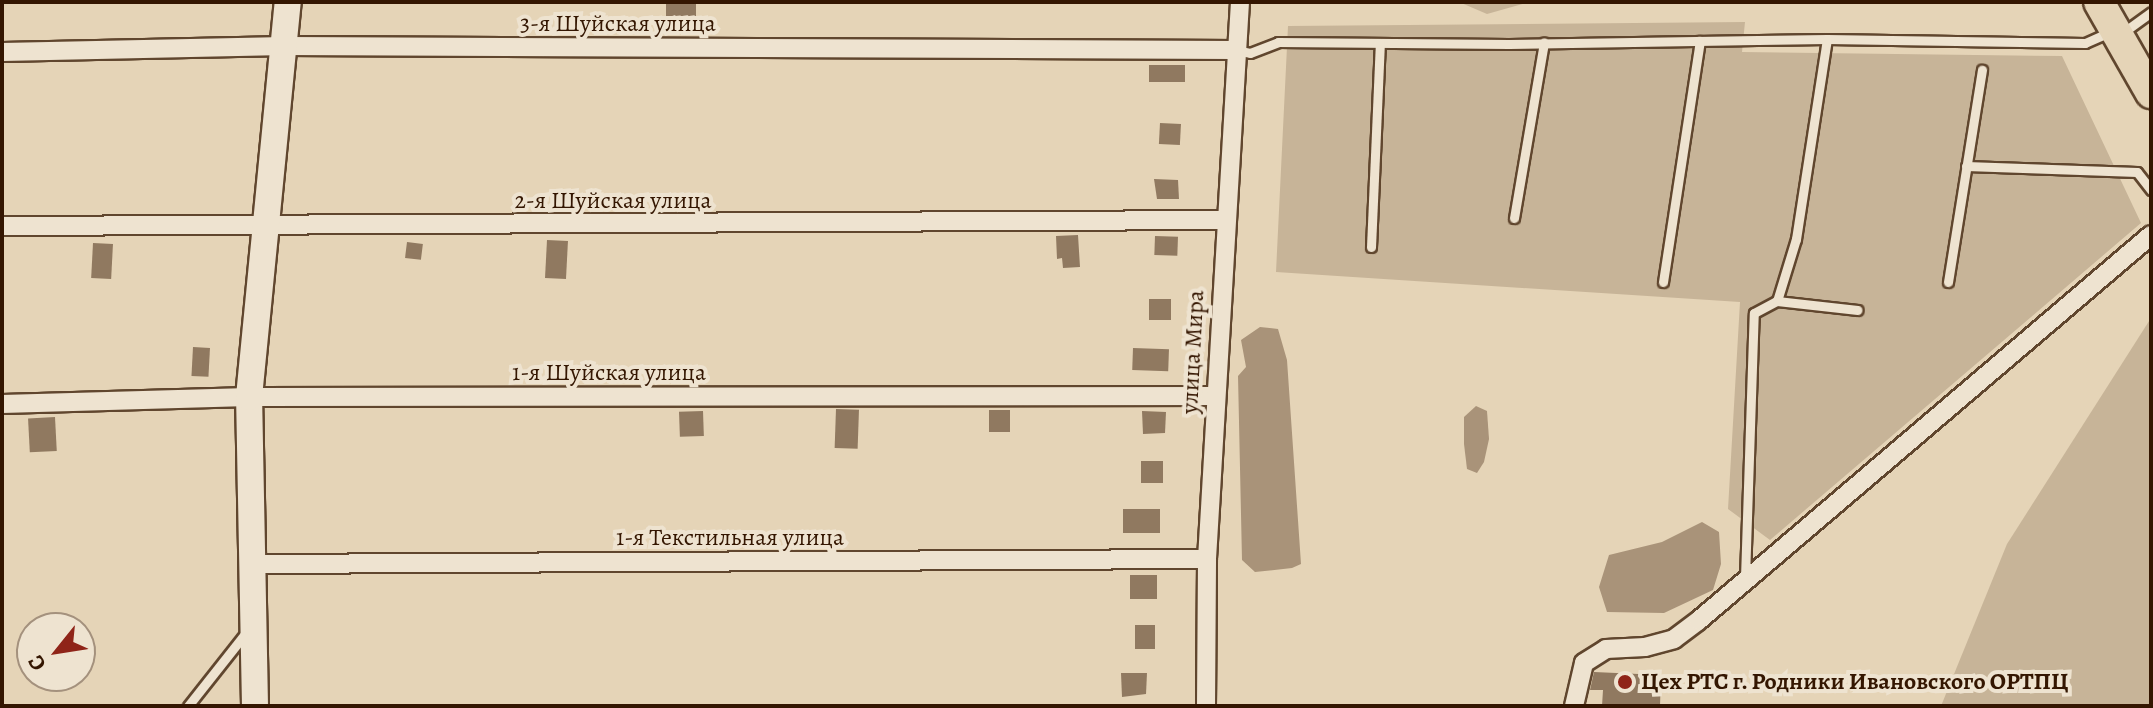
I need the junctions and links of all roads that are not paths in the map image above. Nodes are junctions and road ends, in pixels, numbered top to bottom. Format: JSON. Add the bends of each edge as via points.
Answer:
{"nodes":[{"id":1,"x":288,"y":2,"type":"edge"},
{"id":2,"x":1240,"y":2,"type":"edge"},
{"id":3,"x":2099,"y":2,"type":"edge"},
{"id":4,"x":2151,"y":12,"type":"edge"},
{"id":5,"x":2116,"y":33,"type":"junction"},
{"id":6,"x":1827,"y":39,"type":"junction"},
{"id":7,"x":1700,"y":41,"type":"junction"},
{"id":8,"x":1380,"y":43,"type":"junction"},
{"id":9,"x":1544,"y":43,"type":"junction"},
{"id":10,"x":285,"y":46,"type":"junction"},
{"id":11,"x":1235,"y":50,"type":"junction"},
{"id":12,"x":2,"y":52,"type":"edge"},
{"id":13,"x":1982,"y":70,"type":"dead end"},
{"id":14,"x":2151,"y":93,"type":"edge"},
{"id":15,"x":1966,"y":166,"type":"junction"},
{"id":16,"x":2151,"y":190,"type":"edge"},
{"id":17,"x":1514,"y":218,"type":"dead end"},
{"id":18,"x":1224,"y":220,"type":"junction"},
{"id":19,"x":2,"y":226,"type":"edge"},
{"id":20,"x":267,"y":227,"type":"junction"},
{"id":21,"x":2151,"y":235,"type":"edge"},
{"id":22,"x":1371,"y":247,"type":"dead end"},
{"id":23,"x":1663,"y":282,"type":"dead end"},
{"id":24,"x":1948,"y":282,"type":"dead end"},
{"id":25,"x":1777,"y":301,"type":"junction"},
{"id":26,"x":1857,"y":310,"type":"dead end"},
{"id":27,"x":1215,"y":396,"type":"junction"},
{"id":28,"x":249,"y":397,"type":"junction"},
{"id":29,"x":2,"y":404,"type":"edge"},
{"id":30,"x":1207,"y":559,"type":"junction"},
{"id":31,"x":254,"y":564,"type":"junction"},
{"id":32,"x":1745,"y":581,"type":"junction"},
{"id":33,"x":255,"y":622,"type":"junction"},
{"id":34,"x":188,"y":706,"type":"edge"},
{"id":35,"x":255,"y":706,"type":"edge"},
{"id":36,"x":1206,"y":706,"type":"edge"},
{"id":37,"x":1574,"y":706,"type":"edge"}],
"edges":[{"from":1,"to":10,"type":"street"},
{"from":2,"to":11,"type":"street","name":"улица Мира"},
{"from":3,"to":5,"type":"main road"},
{"from":4,"to":5,"type":"lane"},
{"from":5,"to":6,"type":"lane","via":[[2085,43]]},
{"from":5,"to":14,"type":"main road"},
{"from":6,"to":7,"type":"lane"},
{"from":6,"to":25,"type":"lane","via":[[1796,239]]},
{"from":7,"to":9,"type":"lane"},
{"from":7,"to":23,"type":"lane"},
{"from":8,"to":9,"type":"lane"},
{"from":8,"to":11,"type":"lane","via":[[1278,42],[1250,53]]},
{"from":8,"to":22,"type":"lane"},
{"from":9,"to":17,"type":"lane"},
{"from":10,"to":11,"type":"street","name":"3-я Шуйская улица"},
{"from":10,"to":12,"type":"street","name":"3-я Шуйская улица"},
{"from":10,"to":20,"type":"street"},
{"from":11,"to":18,"type":"street","name":"улица Мира"},
{"from":13,"to":15,"type":"lane"},
{"from":15,"to":16,"type":"lane","via":[[2137,172]]},
{"from":15,"to":24,"type":"lane"},
{"from":18,"to":20,"type":"street","name":"2-я Шуйская улица"},
{"from":18,"to":27,"type":"street","name":"улица Мира"},
{"from":19,"to":20,"type":"street","name":"2-я Шуйская улица"},
{"from":20,"to":28,"type":"street"},
{"from":21,"to":32,"type":"street"},
{"from":25,"to":26,"type":"lane"},
{"from":25,"to":32,"type":"lane","via":[[1754,313]]},
{"from":27,"to":28,"type":"street","name":"1-я Шуйская улица"},
{"from":27,"to":30,"type":"street","name":"улица Мира"},
{"from":28,"to":29,"type":"street","name":"1-я Шуйская улица"},
{"from":28,"to":31,"type":"street"},
{"from":30,"to":31,"type":"street","name":"1-я Текстильная улица"},
{"from":30,"to":36,"type":"street","name":"улица Мира"},
{"from":31,"to":33,"type":"street"},
{"from":32,"to":37,"type":"street","via":[[1674,639],[1606,649],[1584,663]]},
{"from":33,"to":34,"type":"lane"},
{"from":33,"to":35,"type":"street"}]}
